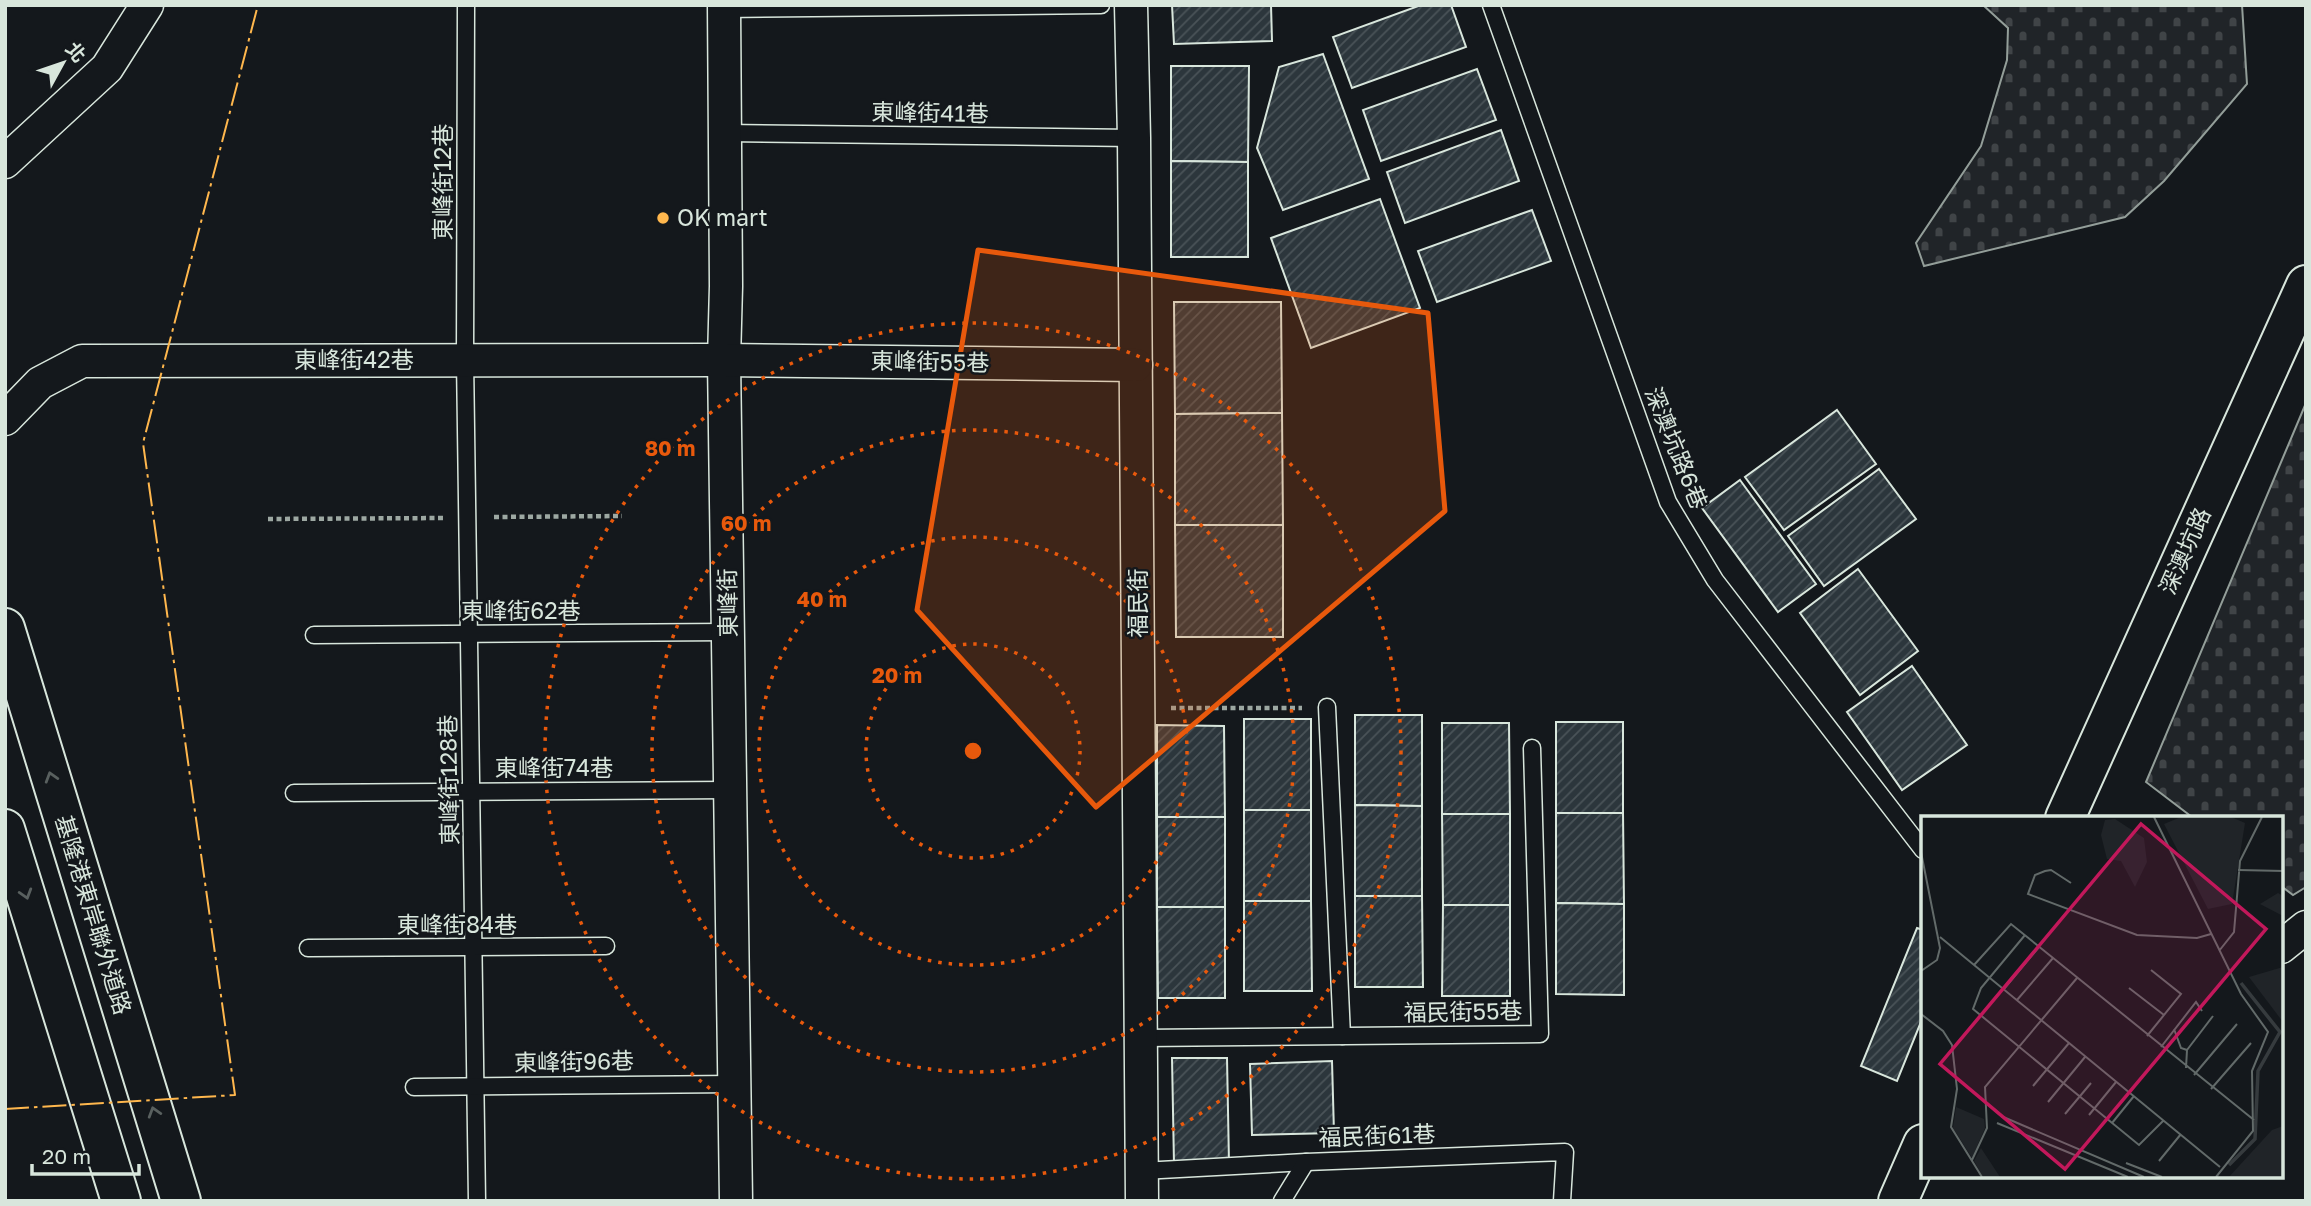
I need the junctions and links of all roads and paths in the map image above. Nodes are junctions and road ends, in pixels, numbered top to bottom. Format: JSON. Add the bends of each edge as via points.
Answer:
{"nodes":[{"id":1,"x":148,"y":5,"type":"edge"},
{"id":2,"x":466,"y":5,"type":"edge"},
{"id":3,"x":1101,"y":5,"type":"edge"},
{"id":4,"x":1131,"y":5,"type":"edge"},
{"id":5,"x":1491,"y":5,"type":"edge"},
{"id":6,"x":724,"y":7,"type":"edge"},
{"id":7,"x":726,"y":133,"type":"junction"},
{"id":8,"x":1134,"y":138,"type":"junction"},
{"id":9,"x":5,"y":162,"type":"edge"},
{"id":10,"x":2306,"y":285,"type":"edge"},
{"id":11,"x":465,"y":359,"type":"junction"},
{"id":12,"x":724,"y":360,"type":"junction"},
{"id":13,"x":1136,"y":365,"type":"junction"},
{"id":14,"x":5,"y":419,"type":"edge"},
{"id":15,"x":5,"y":628,"type":"edge"},
{"id":16,"x":728,"y":632,"type":"junction"},
{"id":17,"x":470,"y":634,"type":"junction"},
{"id":18,"x":314,"y":635,"type":"dead end"},
{"id":19,"x":1139,"y":708,"type":"junction"},
{"id":20,"x":1327,"y":708,"type":"joint"},
{"id":21,"x":1532,"y":748,"type":"dead end"},
{"id":22,"x":730,"y":790,"type":"junction"},
{"id":23,"x":472,"y":792,"type":"junction"},
{"id":24,"x":294,"y":793,"type":"dead end"},
{"id":25,"x":2065,"y":816,"type":"edge"},
{"id":26,"x":5,"y":829,"type":"edge"},
{"id":27,"x":1921,"y":847,"type":"edge"},
{"id":28,"x":2306,"y":927,"type":"edge"},
{"id":29,"x":2283,"y":945,"type":"edge"},
{"id":30,"x":606,"y":946,"type":"dead end"},
{"id":31,"x":474,"y":947,"type":"junction"},
{"id":32,"x":309,"y":948,"type":"dead end"},
{"id":33,"x":1342,"y":1036,"type":"junction"},
{"id":34,"x":1142,"y":1038,"type":"junction"},
{"id":35,"x":735,"y":1084,"type":"junction"},
{"id":36,"x":476,"y":1086,"type":"junction"},
{"id":37,"x":414,"y":1087,"type":"dead end"},
{"id":38,"x":1921,"y":1149,"type":"edge"},
{"id":39,"x":1306,"y":1162,"type":"junction"},
{"id":40,"x":1142,"y":1186,"type":"edge"},
{"id":41,"x":121,"y":1201,"type":"edge"},
{"id":42,"x":181,"y":1201,"type":"edge"},
{"id":43,"x":477,"y":1201,"type":"edge"},
{"id":44,"x":736,"y":1201,"type":"edge"},
{"id":45,"x":1283,"y":1201,"type":"edge"},
{"id":46,"x":1562,"y":1201,"type":"edge"},
{"id":47,"x":1898,"y":1201,"type":"edge"}],
"edges":[{"from":1,"to":9,"type":"street","via":[[107,68]]},
{"from":2,"to":11,"type":"lane","name":"東峰街12巷"},
{"from":3,"to":6,"type":"lane"},
{"from":4,"to":8,"type":"street","name":"福民街"},
{"from":5,"to":27,"type":"lane","name":"深澳坑路6巷","via":[[1668,502],[1715,580]]},
{"from":6,"to":7,"type":"street","name":"東峰街"},
{"from":7,"to":8,"type":"lane","name":"東峰街41巷"},
{"from":7,"to":12,"type":"street","name":"東峰街"},
{"from":8,"to":13,"type":"street","name":"福民街"},
{"from":10,"to":25,"type":"main road","name":"深澳坑路"},
{"from":11,"to":12,"type":"street","name":"東峰街42巷"},
{"from":11,"to":14,"type":"street","name":"東峰街42巷","via":[[82,361],[40,383]]},
{"from":11,"to":17,"type":"lane","name":"東峰街128巷"},
{"from":12,"to":13,"type":"street","name":"東峰街55巷"},
{"from":12,"to":16,"type":"street","name":"東峰街"},
{"from":13,"to":19,"type":"street","name":"福民街"},
{"from":42,"to":15,"type":"main road","name":"基隆港東岸聯外道路","one_way":true},
{"from":16,"to":17,"type":"lane","name":"東峰街62巷"},
{"from":16,"to":22,"type":"street","name":"東峰街"},
{"from":17,"to":18,"type":"lane","name":"東峰街62巷"},
{"from":17,"to":23,"type":"lane","name":"東峰街128巷"},
{"from":19,"to":20,"type":"path"},
{"from":19,"to":34,"type":"street","name":"福民街"},
{"from":20,"to":33,"type":"lane"},
{"from":21,"to":33,"type":"lane","name":"福民街55巷","via":[[1540,1034]]},
{"from":22,"to":23,"type":"lane","name":"東峰街74巷"},
{"from":22,"to":35,"type":"street","name":"東峰街"},
{"from":23,"to":24,"type":"lane","name":"東峰街74巷"},
{"from":23,"to":31,"type":"lane","name":"東峰街128巷"},
{"from":26,"to":41,"type":"main road","one_way":true},
{"from":28,"to":29,"type":"street"},
{"from":30,"to":31,"type":"lane","name":"東峰街84巷"},
{"from":31,"to":32,"type":"lane","name":"東峰街84巷"},
{"from":31,"to":36,"type":"lane","name":"東峰街128巷"},
{"from":33,"to":34,"type":"lane","name":"福民街55巷"},
{"from":34,"to":40,"type":"street","name":"福民街"},
{"from":35,"to":36,"type":"lane","name":"東峰街96巷"},
{"from":35,"to":44,"type":"street","name":"東峰街"},
{"from":36,"to":37,"type":"lane","name":"東峰街96巷"},
{"from":36,"to":43,"type":"lane","name":"東峰街128巷"},
{"from":38,"to":47,"type":"main road"},
{"from":39,"to":40,"type":"lane","name":"福民街61巷"},
{"from":39,"to":45,"type":"lane"},
{"from":39,"to":46,"type":"lane","name":"福民街61巷","via":[[1565,1152]]}]}
